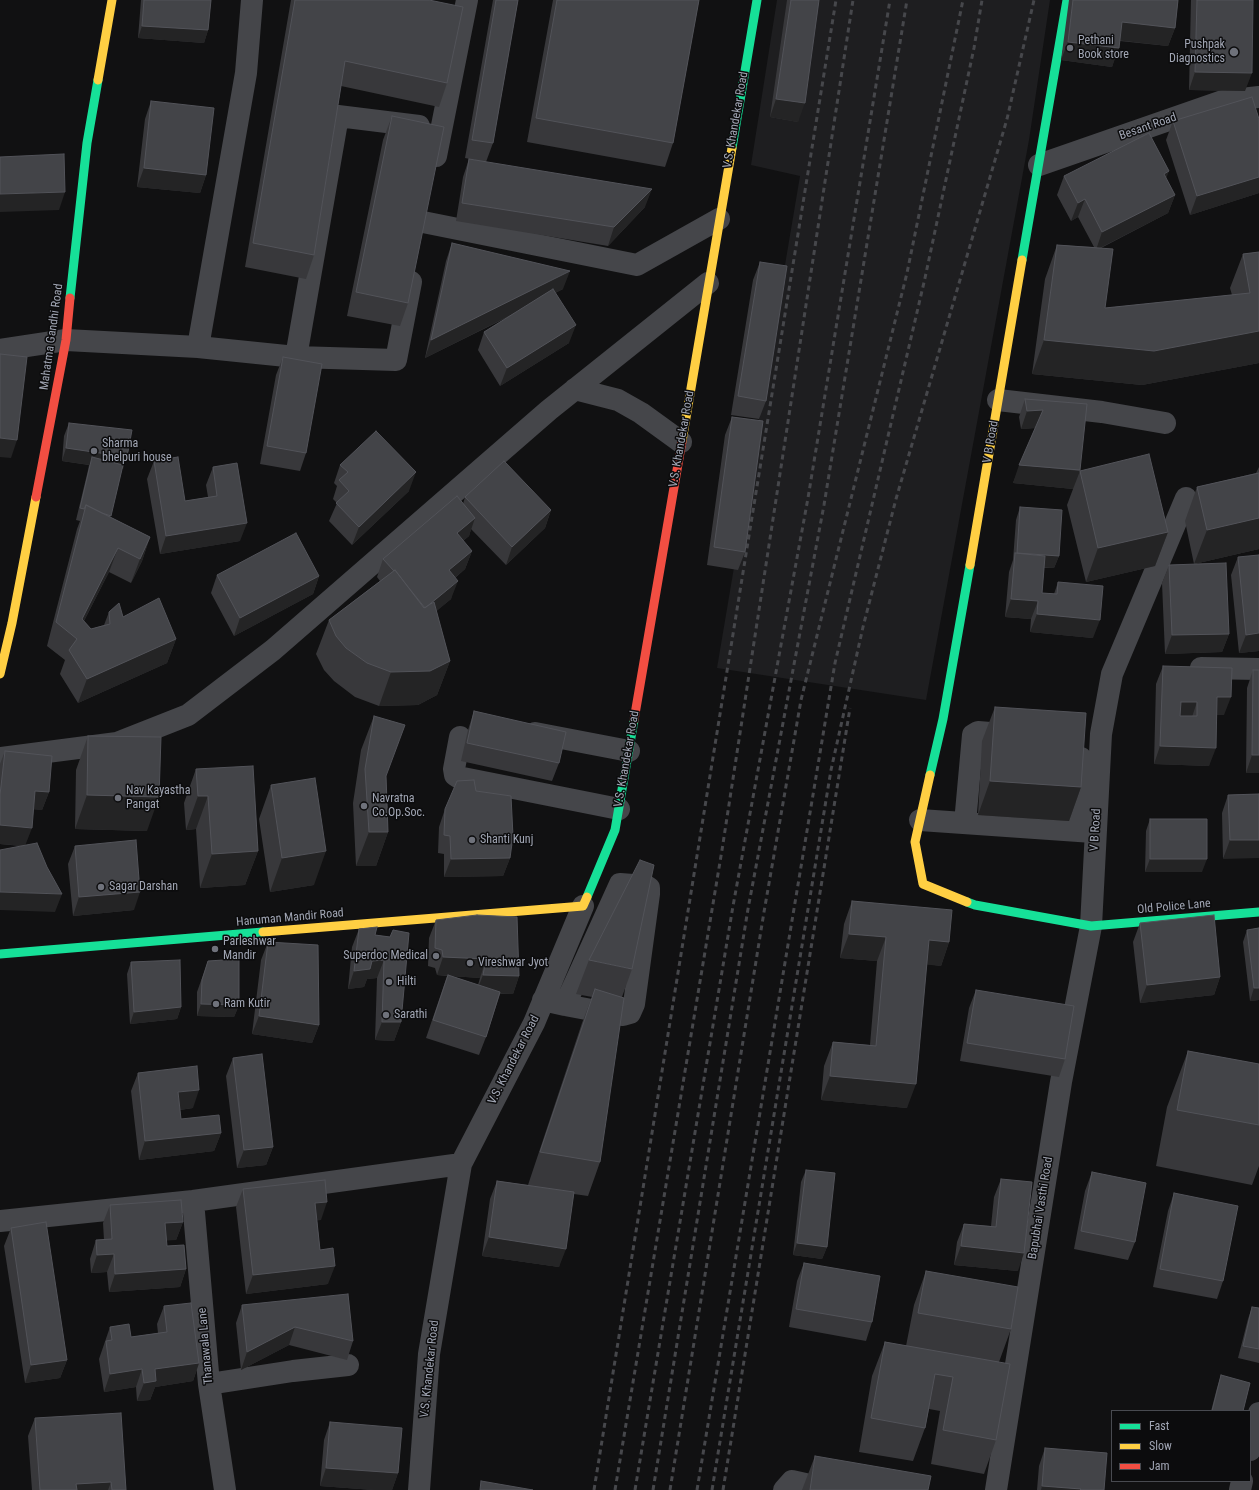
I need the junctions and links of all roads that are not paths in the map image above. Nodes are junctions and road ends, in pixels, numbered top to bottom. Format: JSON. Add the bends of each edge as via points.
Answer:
{"nodes":[{"id":1,"x":112,"y":0,"type":"edge"},
{"id":2,"x":252,"y":0,"type":"edge"},
{"id":3,"x":757,"y":0,"type":"edge"},
{"id":4,"x":1067,"y":0,"type":"edge"},
{"id":5,"x":466,"y":8,"type":"edge"},
{"id":6,"x":442,"y":12,"type":"edge"},
{"id":7,"x":1259,"y":97,"type":"edge"},
{"id":8,"x":442,"y":129,"type":"junction"},
{"id":9,"x":1039,"y":165,"type":"junction"},
{"id":10,"x":432,"y":176,"type":"edge"},
{"id":11,"x":428,"y":199,"type":"edge"},
{"id":12,"x":719,"y":219,"type":"junction"},
{"id":13,"x":423,"y":222,"type":"junction"},
{"id":14,"x":708,"y":283,"type":"junction"},
{"id":15,"x":66,"y":340,"type":"junction"},
{"id":16,"x":198,"y":347,"type":"junction"},
{"id":17,"x":0,"y":350,"type":"edge"},
{"id":18,"x":296,"y":357,"type":"junction"},
{"id":19,"x":576,"y":389,"type":"junction"},
{"id":20,"x":998,"y":400,"type":"junction"},
{"id":21,"x":1165,"y":423,"type":"dead end"},
{"id":22,"x":681,"y":442,"type":"junction"},
{"id":23,"x":1186,"y":498,"type":"dead end"},
{"id":24,"x":6,"y":623,"type":"edge"},
{"id":25,"x":1200,"y":668,"type":"edge"},
{"id":26,"x":1259,"y":669,"type":"edge"},
{"id":27,"x":0,"y":674,"type":"edge"},
{"id":28,"x":516,"y":730,"type":"edge"},
{"id":29,"x":1033,"y":736,"type":"edge"},
{"id":30,"x":460,"y":737,"type":"dead end"},
{"id":31,"x":1076,"y":738,"type":"edge"},
{"id":32,"x":628,"y":751,"type":"junction"},
{"id":33,"x":0,"y":758,"type":"edge"},
{"id":34,"x":619,"y":809,"type":"junction"},
{"id":35,"x":920,"y":820,"type":"junction"},
{"id":36,"x":965,"y":823,"type":"junction"},
{"id":37,"x":1088,"y":832,"type":"junction"},
{"id":38,"x":593,"y":882,"type":"junction"},
{"id":39,"x":620,"y":884,"type":"junction"},
{"id":40,"x":583,"y":906,"type":"junction"},
{"id":41,"x":1259,"y":912,"type":"edge"},
{"id":42,"x":1091,"y":926,"type":"junction"},
{"id":43,"x":0,"y":954,"type":"edge"},
{"id":44,"x":543,"y":1000,"type":"junction"},
{"id":45,"x":565,"y":1005,"type":"junction"},
{"id":46,"x":461,"y":1164,"type":"junction"},
{"id":47,"x":193,"y":1201,"type":"junction"},
{"id":48,"x":0,"y":1222,"type":"edge"},
{"id":49,"x":348,"y":1366,"type":"dead end"},
{"id":50,"x":209,"y":1384,"type":"junction"},
{"id":51,"x":1259,"y":1413,"type":"edge"},
{"id":52,"x":1251,"y":1446,"type":"edge"},
{"id":53,"x":225,"y":1490,"type":"edge"},
{"id":54,"x":419,"y":1490,"type":"edge"},
{"id":55,"x":784,"y":1490,"type":"edge"},
{"id":56,"x":832,"y":1490,"type":"edge"},
{"id":57,"x":996,"y":1490,"type":"edge"}],
"edges":[{"from":1,"to":15,"type":"street","name":"Mahatma Gandhi Road","via":[[87,143]]},
{"from":2,"to":16,"type":"street","via":[[246,73]]},
{"from":3,"to":12,"type":"street","name":"V.S. Khandekar Road"},
{"from":4,"to":9,"type":"street","name":"V B Road"},
{"from":5,"to":6,"type":"street"},
{"from":5,"to":8,"type":"street"},
{"from":7,"to":9,"type":"street","name":"Besant Road","via":[[1223,101]]},
{"from":8,"to":10,"type":"street"},
{"from":8,"to":18,"type":"street","via":[[338,116]]},
{"from":9,"to":20,"type":"street","name":"V B Road"},
{"from":11,"to":13,"type":"street"},
{"from":12,"to":13,"type":"street","via":[[637,265]]},
{"from":12,"to":14,"type":"street","name":"V.S. Khandekar Road"},
{"from":13,"to":18,"type":"street","via":[[396,360]]},
{"from":14,"to":19,"type":"street"},
{"from":14,"to":22,"type":"street","name":"V.S. Khandekar Road"},
{"from":15,"to":16,"type":"street"},
{"from":15,"to":17,"type":"street"},
{"from":15,"to":24,"type":"street","name":"Mahatma Gandhi Road"},
{"from":16,"to":18,"type":"street"},
{"from":19,"to":22,"type":"street","via":[[618,400]]},
{"from":19,"to":33,"type":"street","via":[[273,650],[188,715],[117,743]]},
{"from":20,"to":21,"type":"street","via":[[1102,412]]},
{"from":20,"to":35,"type":"street","name":"V B Road","via":[[943,719]]},
{"from":22,"to":32,"type":"street","name":"V.S. Khandekar Road"},
{"from":23,"to":37,"type":"street","name":"V B Road","via":[[1112,674]]},
{"from":24,"to":27,"type":"street","name":"Mahatma Gandhi Road"},
{"from":25,"to":26,"type":"street"},
{"from":28,"to":32,"type":"street"},
{"from":29,"to":36,"type":"street","via":[[978,732],[973,735]]},
{"from":30,"to":34,"type":"street","via":[[454,769],[458,777]]},
{"from":31,"to":37,"type":"street","via":[[1082,744]]},
{"from":32,"to":34,"type":"street","name":"V.S. Khandekar Road"},
{"from":34,"to":38,"type":"street","name":"V.S. Khandekar Road","via":[[615,830]]},
{"from":35,"to":36,"type":"street"},
{"from":35,"to":42,"type":"street","name":"Old Police Lane","via":[[916,842],[923,884],[975,905]]},
{"from":36,"to":37,"type":"street"},
{"from":37,"to":42,"type":"street","name":"V B Road"},
{"from":38,"to":39,"type":"street"},
{"from":38,"to":40,"type":"street","name":"V.S. Khandekar Road"},
{"from":39,"to":45,"type":"street"},
{"from":39,"to":45,"type":"street","via":[[649,888],[633,1008],[630,1013],[623,1015]]},
{"from":40,"to":43,"type":"street","name":"Hanuman Mandir Road"},
{"from":40,"to":44,"type":"street","name":"V.S. Khandekar Road"},
{"from":41,"to":42,"type":"street","name":"Old Police Lane"},
{"from":42,"to":57,"type":"street","name":"Bapubhai Vasthi Road","via":[[1061,1082]]},
{"from":44,"to":45,"type":"street"},
{"from":44,"to":46,"type":"street","name":"V.S. Khandekar Road"},
{"from":46,"to":47,"type":"street"},
{"from":46,"to":54,"type":"street","name":"V.S. Khandekar Road","via":[[429,1354]]},
{"from":47,"to":48,"type":"street"},
{"from":47,"to":50,"type":"street","name":"Thanawala Lane"},
{"from":49,"to":50,"type":"street","via":[[293,1371]]},
{"from":50,"to":53,"type":"street","name":"Thanawala Lane"},
{"from":51,"to":52,"type":"street"},
{"from":55,"to":56,"type":"street","via":[[792,1481]]}]}
